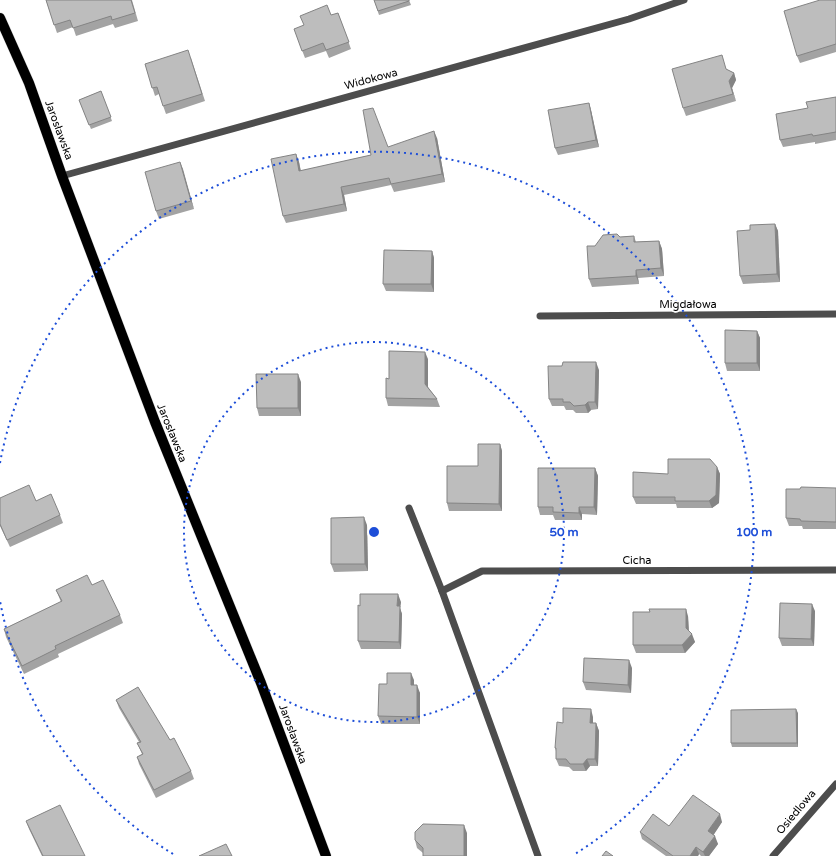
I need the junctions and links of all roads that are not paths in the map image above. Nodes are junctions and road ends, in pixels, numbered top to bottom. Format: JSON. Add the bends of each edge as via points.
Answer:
{"nodes":[{"id":1,"x":684,"y":0,"type":"edge"},
{"id":2,"x":0,"y":18,"type":"edge"},
{"id":3,"x":62,"y":176,"type":"junction"},
{"id":4,"x":836,"y":314,"type":"edge"},
{"id":5,"x":540,"y":316,"type":"dead end"},
{"id":6,"x":409,"y":508,"type":"dead end"},
{"id":7,"x":836,"y":570,"type":"edge"},
{"id":8,"x":442,"y":591,"type":"junction"},
{"id":9,"x":836,"y":784,"type":"edge"},
{"id":10,"x":326,"y":856,"type":"edge"},
{"id":11,"x":538,"y":856,"type":"edge"},
{"id":12,"x":773,"y":856,"type":"edge"}],
"edges":[{"from":1,"to":3,"type":"street","name":"Widokowa","via":[[629,19]]},
{"from":2,"to":3,"type":"main road","name":"Jarosławska","via":[[29,83]]},
{"from":3,"to":10,"type":"main road","name":"Jarosławska","via":[[155,422],[261,683]]},
{"from":4,"to":5,"type":"street","name":"Migdałowa"},
{"from":6,"to":8,"type":"street"},
{"from":7,"to":8,"type":"street","name":"Cicha","via":[[482,571]]},
{"from":8,"to":11,"type":"street"},
{"from":9,"to":12,"type":"street","name":"Osiedlowa"}]}
